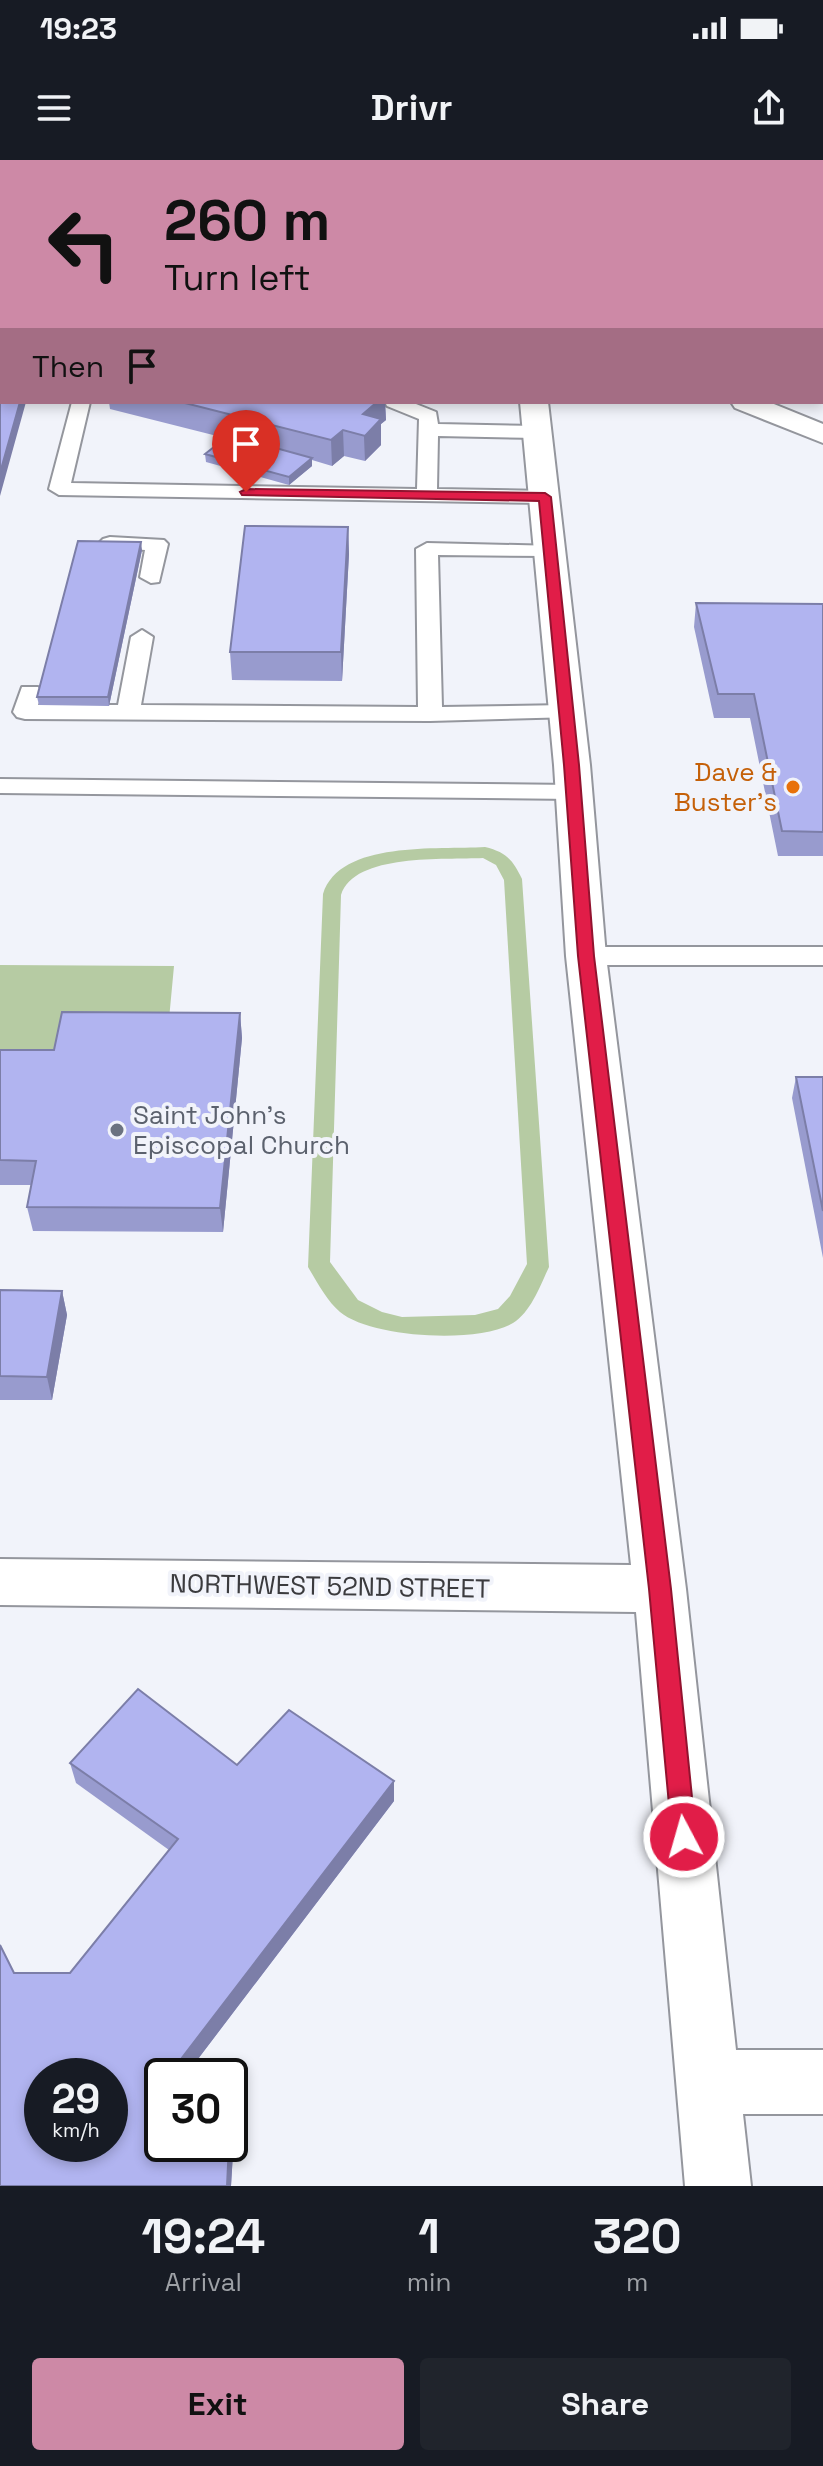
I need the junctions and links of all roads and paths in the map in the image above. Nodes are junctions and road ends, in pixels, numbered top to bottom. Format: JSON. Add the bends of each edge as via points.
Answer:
{"nodes":[{"id":1,"x":80,"y":404,"type":"edge"},
{"id":2,"x":400,"y":404,"type":"edge"},
{"id":3,"x":534,"y":404,"type":"edge"},
{"id":4,"x":750,"y":404,"type":"edge"},
{"id":5,"x":789,"y":404,"type":"edge"},
{"id":6,"x":823,"y":412,"type":"edge"},
{"id":7,"x":428,"y":430,"type":"junction"},
{"id":8,"x":823,"y":434,"type":"edge"},
{"id":9,"x":541,"y":462,"type":"junction"},
{"id":10,"x":427,"y":495,"type":"junction"},
{"id":11,"x":110,"y":543,"type":"edge"},
{"id":12,"x":550,"y":550,"type":"junction"},
{"id":13,"x":151,"y":577,"type":"dead end"},
{"id":14,"x":142,"y":637,"type":"dead end"},
{"id":15,"x":30,"y":692,"type":"dead end"},
{"id":16,"x":128,"y":712,"type":"junction"},
{"id":17,"x":566,"y":712,"type":"junction"},
{"id":18,"x":430,"y":714,"type":"junction"},
{"id":19,"x":0,"y":786,"type":"edge"},
{"id":20,"x":574,"y":792,"type":"junction"},
{"id":21,"x":586,"y":956,"type":"junction"},
{"id":22,"x":823,"y":956,"type":"edge"},
{"id":23,"x":0,"y":1582,"type":"edge"},
{"id":24,"x":660,"y":1589,"type":"junction"},
{"id":25,"x":709,"y":2082,"type":"junction"},
{"id":26,"x":823,"y":2082,"type":"edge"},
{"id":27,"x":718,"y":2186,"type":"edge"}],
"edges":[{"from":1,"to":10,"type":"lane","via":[[59,489]]},
{"from":2,"to":7,"type":"lane","via":[[428,414]]},
{"from":3,"to":9,"type":"main road"},
{"from":4,"to":8,"type":"main road"},
{"from":5,"to":6,"type":"main road"},
{"from":7,"to":9,"type":"lane"},
{"from":7,"to":10,"type":"lane"},
{"from":9,"to":10,"type":"lane"},
{"from":9,"to":12,"type":"main road"},
{"from":11,"to":13,"type":"lane","via":[[157,544]]},
{"from":12,"to":17,"type":"main road"},
{"from":12,"to":18,"type":"lane","via":[[427,549]]},
{"from":14,"to":16,"type":"lane"},
{"from":15,"to":16,"type":"lane","via":[[25,712]]},
{"from":16,"to":18,"type":"lane"},
{"from":17,"to":18,"type":"lane"},
{"from":17,"to":20,"type":"main road"},
{"from":19,"to":20,"type":"lane"},
{"from":20,"to":21,"type":"main road"},
{"from":21,"to":22,"type":"lane"},
{"from":21,"to":24,"type":"main road"},
{"from":23,"to":24,"type":"main road","name":"NORTHWEST 52ND STREET"},
{"from":24,"to":25,"type":"main road"},
{"from":25,"to":26,"type":"main road"},
{"from":25,"to":27,"type":"main road"}]}
